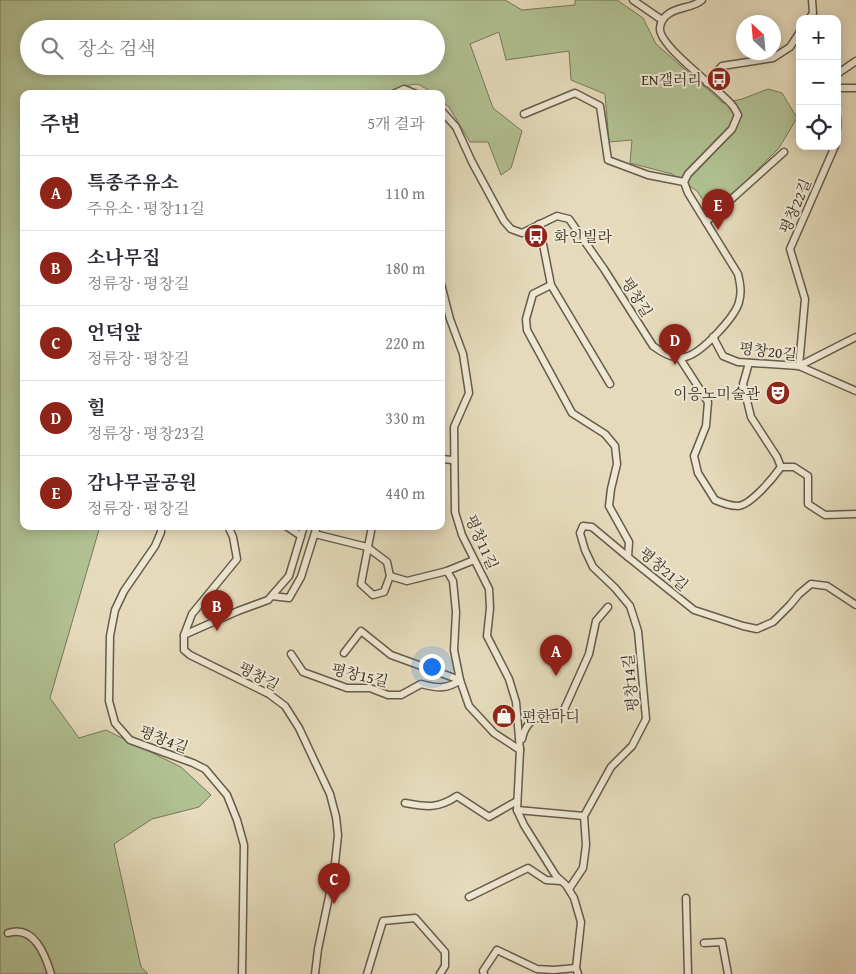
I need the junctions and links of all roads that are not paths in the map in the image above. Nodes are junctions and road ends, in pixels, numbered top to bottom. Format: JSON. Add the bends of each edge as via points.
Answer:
{"nodes":[{"id":1,"x":633,"y":0,"type":"edge"},
{"id":2,"x":702,"y":0,"type":"edge"},
{"id":3,"x":812,"y":0,"type":"edge"},
{"id":4,"x":812,"y":15,"type":"edge"},
{"id":5,"x":662,"y":20,"type":"junction"},
{"id":6,"x":796,"y":38,"type":"edge"},
{"id":7,"x":856,"y":62,"type":"edge"},
{"id":8,"x":841,"y":71,"type":"edge"},
{"id":9,"x":708,"y":83,"type":"junction"},
{"id":10,"x":841,"y":88,"type":"edge"},
{"id":11,"x":856,"y":88,"type":"edge"},
{"id":12,"x":524,"y":114,"type":"dead end"},
{"id":13,"x":445,"y":115,"type":"edge"},
{"id":14,"x":833,"y":150,"type":"edge"},
{"id":15,"x":784,"y":152,"type":"dead end"},
{"id":16,"x":684,"y":182,"type":"junction"},
{"id":17,"x":706,"y":222,"type":"junction"},
{"id":18,"x":539,"y":224,"type":"junction"},
{"id":19,"x":551,"y":285,"type":"junction"},
{"id":20,"x":445,"y":300,"type":"edge"},
{"id":21,"x":450,"y":319,"type":"junction"},
{"id":22,"x":445,"y":320,"type":"edge"},
{"id":23,"x":713,"y":337,"type":"junction"},
{"id":24,"x":856,"y":338,"type":"edge"},
{"id":25,"x":680,"y":357,"type":"junction"},
{"id":26,"x":749,"y":363,"type":"junction"},
{"id":27,"x":799,"y":366,"type":"junction"},
{"id":28,"x":610,"y":384,"type":"dead end"},
{"id":29,"x":856,"y":391,"type":"edge"},
{"id":30,"x":445,"y":459,"type":"edge"},
{"id":31,"x":453,"y":460,"type":"junction"},
{"id":32,"x":781,"y":467,"type":"junction"},
{"id":33,"x":856,"y":514,"type":"edge"},
{"id":34,"x":161,"y":530,"type":"edge"},
{"id":35,"x":230,"y":530,"type":"edge"},
{"id":36,"x":292,"y":530,"type":"edge"},
{"id":37,"x":303,"y":530,"type":"edge"},
{"id":38,"x":316,"y":530,"type":"edge"},
{"id":39,"x":371,"y":530,"type":"edge"},
{"id":40,"x":315,"y":534,"type":"junction"},
{"id":41,"x":301,"y":536,"type":"junction"},
{"id":42,"x":367,"y":547,"type":"junction"},
{"id":43,"x":628,"y":557,"type":"junction"},
{"id":44,"x":474,"y":560,"type":"junction"},
{"id":45,"x":447,"y":571,"type":"junction"},
{"id":46,"x":390,"y":576,"type":"junction"},
{"id":47,"x":272,"y":596,"type":"junction"},
{"id":48,"x":856,"y":605,"type":"edge"},
{"id":49,"x":608,"y":607,"type":"dead end"},
{"id":50,"x":184,"y":634,"type":"junction"},
{"id":51,"x":344,"y":652,"type":"dead end"},
{"id":52,"x":291,"y":654,"type":"dead end"},
{"id":53,"x":460,"y":680,"type":"junction"},
{"id":54,"x":520,"y":750,"type":"junction"},
{"id":55,"x":517,"y":801,"type":"junction"},
{"id":56,"x":405,"y":803,"type":"dead end"},
{"id":57,"x":516,"y":810,"type":"junction"},
{"id":58,"x":584,"y":816,"type":"junction"},
{"id":59,"x":561,"y":881,"type":"junction"},
{"id":60,"x":569,"y":889,"type":"junction"},
{"id":61,"x":469,"y":897,"type":"dead end"},
{"id":62,"x":686,"y":898,"type":"dead end"},
{"id":63,"x":8,"y":933,"type":"dead end"},
{"id":64,"x":704,"y":944,"type":"dead end"},
{"id":65,"x":577,"y":971,"type":"edge"},
{"id":66,"x":52,"y":974,"type":"edge"},
{"id":67,"x":242,"y":974,"type":"edge"},
{"id":68,"x":315,"y":974,"type":"edge"},
{"id":69,"x":367,"y":974,"type":"edge"},
{"id":70,"x":440,"y":974,"type":"edge"},
{"id":71,"x":484,"y":974,"type":"edge"},
{"id":72,"x":688,"y":974,"type":"edge"},
{"id":73,"x":728,"y":974,"type":"edge"}],
"edges":[{"from":1,"to":5,"type":"street"},
{"from":2,"to":5,"type":"street","via":[[667,14]]},
{"from":3,"to":4,"type":"street"},
{"from":5,"to":9,"type":"street","via":[[659,28],[662,36]]},
{"from":6,"to":9,"type":"street","via":[[790,47],[773,58],[722,66]]},
{"from":7,"to":8,"type":"street"},
{"from":9,"to":16,"type":"street","via":[[733,106],[738,115],[732,129]]},
{"from":10,"to":11,"type":"street"},
{"from":12,"to":16,"type":"street","via":[[575,93],[600,106],[608,160],[648,175]]},
{"from":13,"to":18,"type":"street","name":"평창길","number":"평창길","via":[[456,127],[504,221],[512,229],[522,232]]},
{"from":14,"to":27,"type":"street","name":"평창22길","via":[[790,249],[805,299]]},
{"from":15,"to":17,"type":"street"},
{"from":16,"to":17,"type":"street"},
{"from":17,"to":23,"type":"street","via":[[738,274],[741,288],[739,302]]},
{"from":18,"to":19,"type":"street"},
{"from":18,"to":25,"type":"street","name":"평창길","number":"평창길","via":[[557,216],[569,219],[652,346],[664,354]]},
{"from":19,"to":28,"type":"street"},
{"from":19,"to":43,"type":"street","name":"평창21길","via":[[533,294],[526,319],[528,330],[572,413],[605,434],[615,446],[618,464],[609,506],[629,542]]},
{"from":20,"to":21,"type":"street","name":"평창11길"},
{"from":21,"to":22,"type":"street"},
{"from":21,"to":31,"type":"street","name":"평창11길","via":[[463,354],[469,393],[454,427]]},
{"from":23,"to":25,"type":"street","via":[[696,352]]},
{"from":23,"to":26,"type":"street","name":"평창20길","via":[[723,356]]},
{"from":24,"to":27,"type":"street"},
{"from":25,"to":32,"type":"street","via":[[708,402],[706,426],[694,456],[698,473],[715,500],[740,506],[766,487]]},
{"from":26,"to":27,"type":"street","name":"평창20길"},
{"from":26,"to":32,"type":"street","via":[[743,384],[751,416]]},
{"from":27,"to":29,"type":"street","name":"평창20길"},
{"from":30,"to":31,"type":"street"},
{"from":31,"to":44,"type":"street","name":"평창11길","via":[[454,512]]},
{"from":32,"to":33,"type":"street","via":[[794,467],[808,476],[808,504],[825,515]]},
{"from":34,"to":67,"type":"street","name":"평창4길","via":[[155,546],[115,610],[110,636],[109,701],[115,723],[130,740],[205,769],[227,795],[244,845]]},
{"from":35,"to":50,"type":"street","via":[[237,559],[192,614]]},
{"from":36,"to":41,"type":"street"},
{"from":37,"to":41,"type":"street"},
{"from":38,"to":40,"type":"street"},
{"from":39,"to":42,"type":"street"},
{"from":40,"to":42,"type":"street"},
{"from":40,"to":47,"type":"street","via":[[301,576],[289,598]]},
{"from":41,"to":47,"type":"street","via":[[289,576]]},
{"from":42,"to":46,"type":"street","via":[[387,562]]},
{"from":42,"to":46,"type":"street","via":[[361,584],[372,595],[384,592]]},
{"from":43,"to":48,"type":"street","name":"평창21길","via":[[694,610],[743,626],[758,628],[773,622],[811,584],[827,586]]},
{"from":43,"to":58,"type":"street","name":"평창14길","via":[[592,528],[583,526],[580,533],[592,567],[630,606],[638,631],[646,720],[632,746],[611,767]]},
{"from":44,"to":45,"type":"street"},
{"from":44,"to":54,"type":"street","name":"평창11길","via":[[490,589],[487,636],[509,679],[516,702]]},
{"from":45,"to":46,"type":"street","via":[[407,581]]},
{"from":45,"to":53,"type":"street","via":[[453,581],[456,612],[454,650]]},
{"from":47,"to":50,"type":"street"},
{"from":49,"to":54,"type":"street","name":"평창11길","via":[[596,621],[589,654],[563,712],[537,716],[523,730]]},
{"from":50,"to":68,"type":"street","name":"평창길","number":"평창길","via":[[184,650],[190,655],[269,694],[285,706],[330,794],[338,835]]},
{"from":51,"to":53,"type":"street","name":"평창15길","via":[[361,631],[391,655]]},
{"from":52,"to":53,"type":"street","name":"평창15길","via":[[302,672],[347,688],[370,688],[388,696],[401,695],[421,684],[439,689]]},
{"from":53,"to":54,"type":"street","via":[[470,706],[494,733]]},
{"from":54,"to":55,"type":"street","name":"평창11길"},
{"from":55,"to":56,"type":"street","via":[[489,817],[457,796],[447,803],[428,807]]},
{"from":55,"to":57,"type":"street","name":"평창11길"},
{"from":57,"to":58,"type":"street"},
{"from":57,"to":59,"type":"street"},
{"from":58,"to":60,"type":"street","via":[[586,846],[583,868]]},
{"from":59,"to":60,"type":"street"},
{"from":59,"to":61,"type":"street","via":[[546,880],[528,868]]},
{"from":60,"to":65,"type":"street","via":[[581,922]]},
{"from":62,"to":72,"type":"street"},
{"from":63,"to":66,"type":"street","via":[[25,933],[34,939],[45,954]]},
{"from":64,"to":73,"type":"street","via":[[722,942]]},
{"from":65,"to":71,"type":"street","via":[[536,969],[497,950]]},
{"from":69,"to":70,"type":"street","via":[[383,921],[415,918],[445,952],[445,966]]}]}
